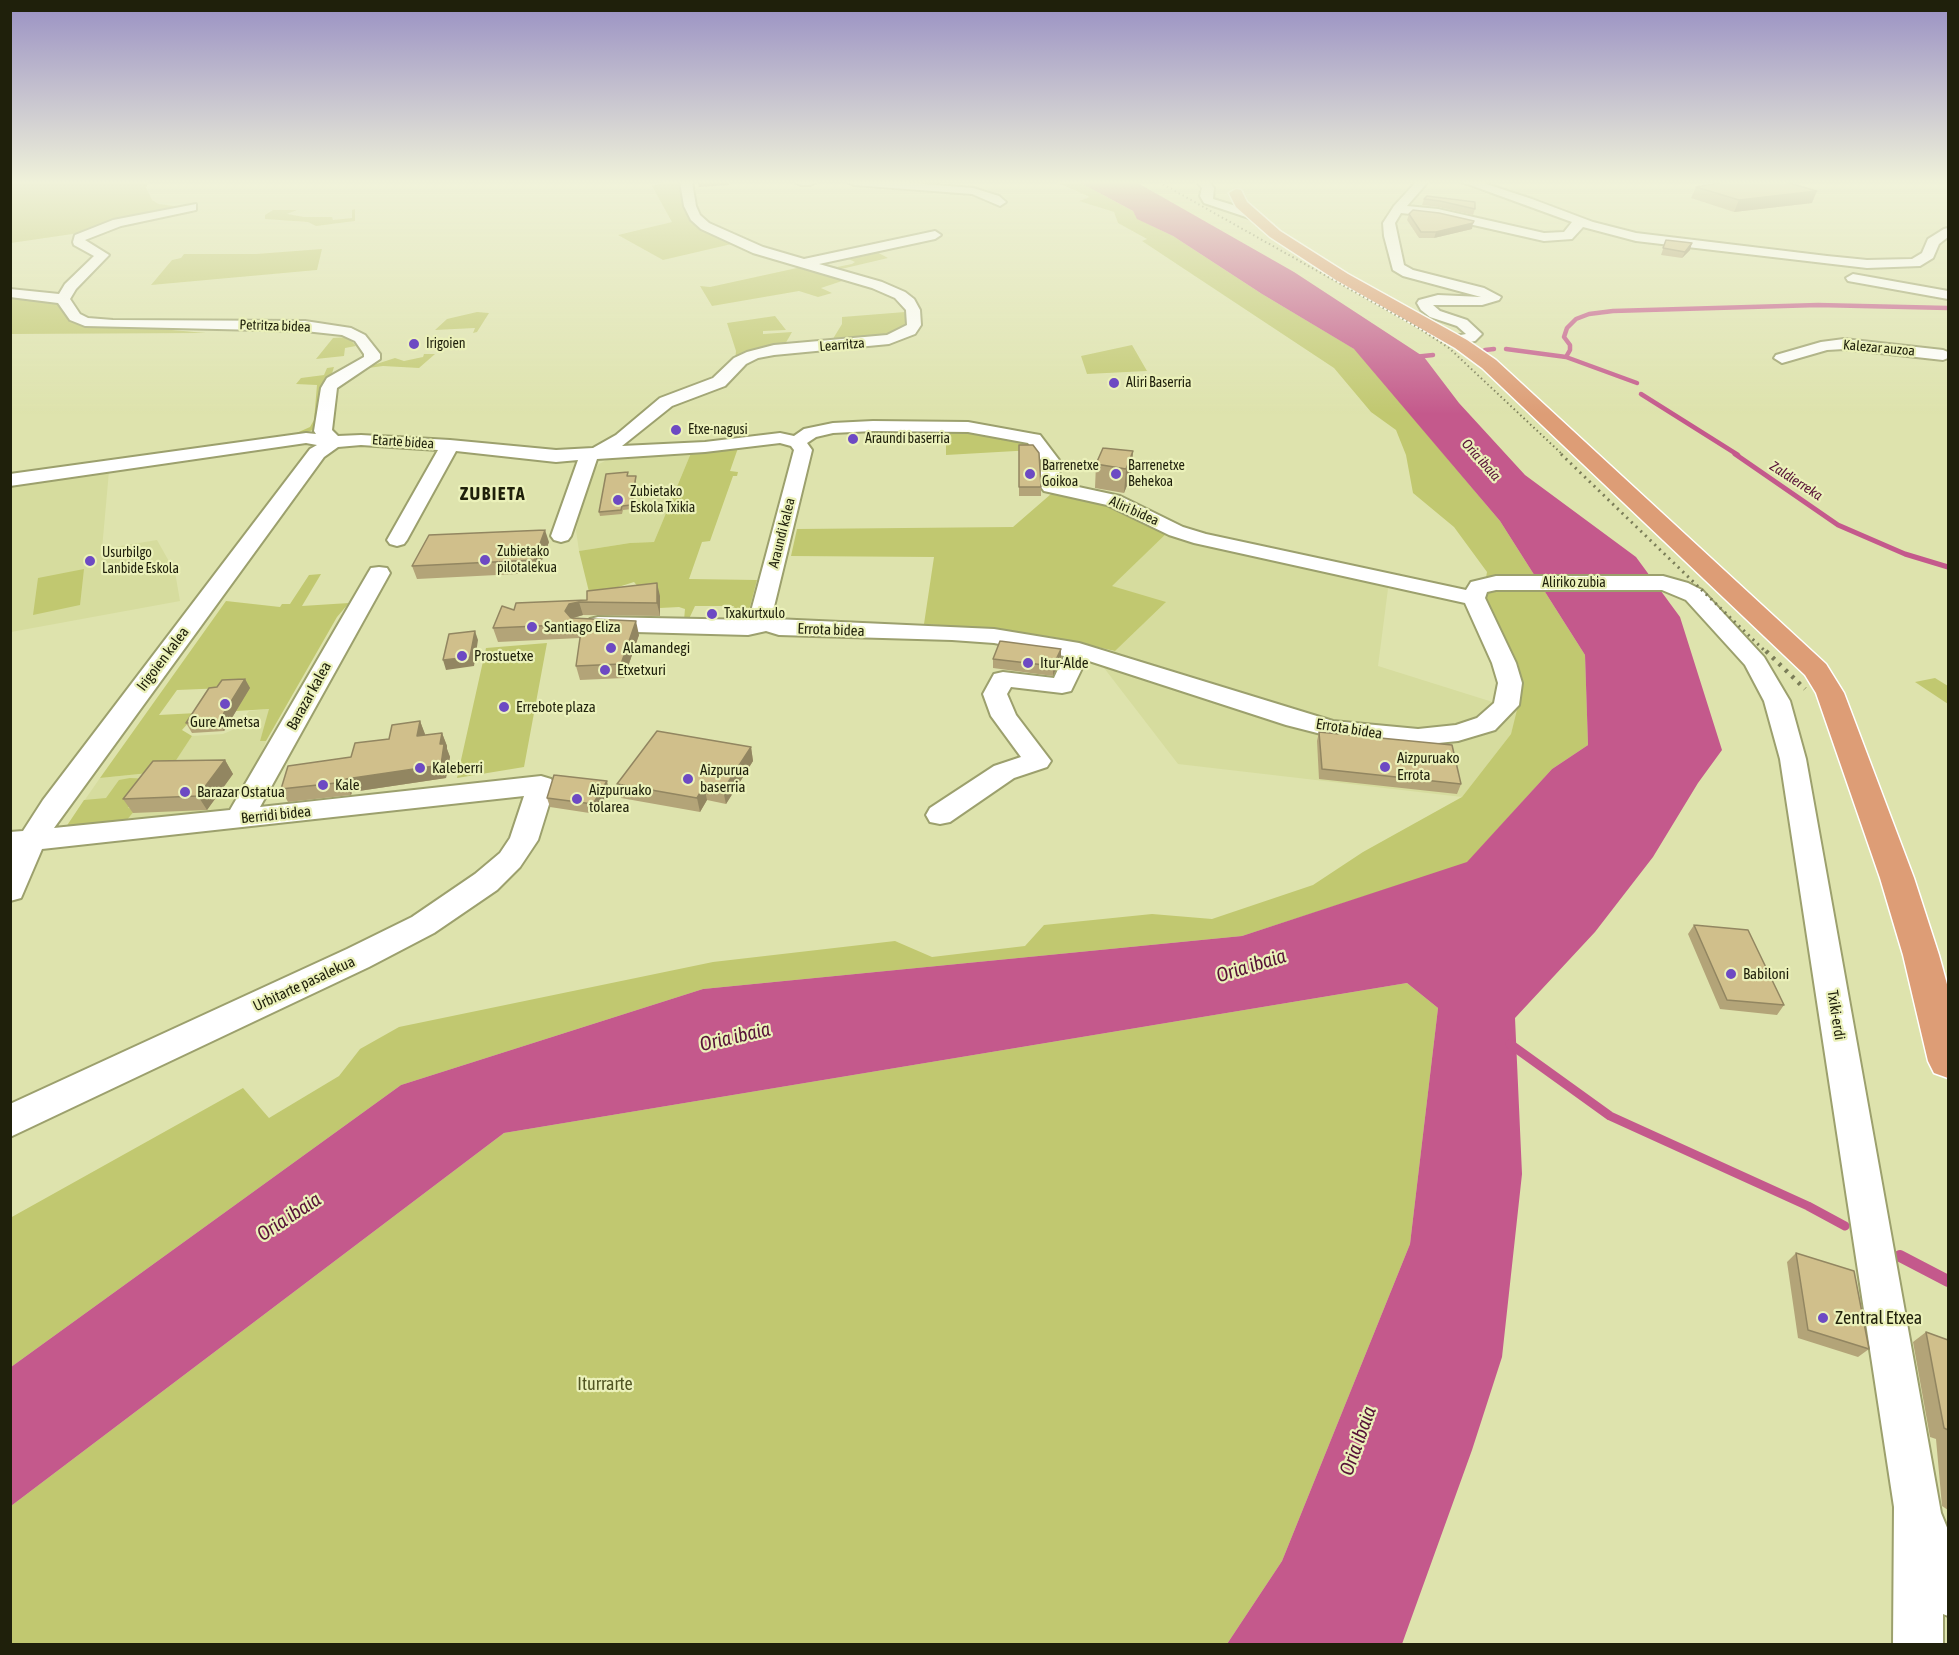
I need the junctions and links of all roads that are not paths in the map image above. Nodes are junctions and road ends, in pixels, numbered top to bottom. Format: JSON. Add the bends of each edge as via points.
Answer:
{"nodes":[{"id":1,"x":98,"y":259,"type":"edge"},
{"id":2,"x":789,"y":259,"type":"edge"},
{"id":3,"x":820,"y":259,"type":"edge"},
{"id":4,"x":1314,"y":259,"type":"edge"},
{"id":5,"x":1397,"y":259,"type":"edge"},
{"id":6,"x":1733,"y":259,"type":"edge"},
{"id":7,"x":1825,"y":259,"type":"edge"},
{"id":8,"x":1923,"y":259,"type":"edge"},
{"id":9,"x":802,"y":263,"type":"junction"},
{"id":10,"x":1743,"y":264,"type":"dead end"},
{"id":11,"x":1843,"y":277,"type":"dead end"},
{"id":12,"x":10,"y":293,"type":"edge"},
{"id":13,"x":1948,"y":295,"type":"edge"},
{"id":14,"x":63,"y":299,"type":"junction"},
{"id":15,"x":1455,"y":340,"type":"junction"},
{"id":16,"x":1782,"y":358,"type":"dead end"},
{"id":17,"x":1946,"y":359,"type":"edge"},
{"id":18,"x":334,"y":442,"type":"junction"},
{"id":19,"x":797,"y":442,"type":"junction"},
{"id":20,"x":450,"y":445,"type":"junction"},
{"id":21,"x":589,"y":456,"type":"junction"},
{"id":22,"x":10,"y":480,"type":"edge"},
{"id":23,"x":561,"y":536,"type":"dead end"},
{"id":24,"x":397,"y":540,"type":"dead end"},
{"id":25,"x":379,"y":573,"type":"dead end"},
{"id":26,"x":1653,"y":583,"type":"joint"},
{"id":27,"x":1474,"y":598,"type":"junction"},
{"id":28,"x":583,"y":624,"type":"edge"},
{"id":29,"x":767,"y":624,"type":"junction"},
{"id":30,"x":1079,"y":650,"type":"junction"},
{"id":31,"x":541,"y":785,"type":"joint"},
{"id":32,"x":940,"y":815,"type":"dead end"},
{"id":33,"x":239,"y":819,"type":"junction"},
{"id":34,"x":21,"y":841,"type":"edge"},
{"id":35,"x":10,"y":890,"type":"edge"},
{"id":36,"x":1948,"y":1060,"type":"edge"},
{"id":37,"x":10,"y":1121,"type":"edge"},
{"id":38,"x":1917,"y":1507,"type":"junction"},
{"id":39,"x":1948,"y":1592,"type":"edge"},
{"id":40,"x":1918,"y":1644,"type":"edge"}],
"edges":[{"from":1,"to":14,"type":"street"},
{"from":2,"to":9,"type":"street","name":"Learritza"},
{"from":3,"to":9,"type":"street"},
{"from":4,"to":15,"type":"highway"},
{"from":5,"to":15,"type":"street","via":[[1400,268],[1412,274],[1494,297],[1424,303],[1435,314],[1462,323],[1474,334]]},
{"from":6,"to":10,"type":"street"},
{"from":7,"to":8,"type":"street","via":[[1902,264]]},
{"from":9,"to":21,"type":"street","name":"Learritza","via":[[900,295],[913,310],[914,325],[910,331],[890,339],[753,354],[719,382],[666,402],[622,439]]},
{"from":11,"to":13,"type":"street"},
{"from":12,"to":14,"type":"street"},
{"from":14,"to":18,"type":"street","name":"Petritza bidea","via":[[75,317],[85,322],[305,326],[346,331],[360,338],[372,359],[329,388],[323,431]]},
{"from":15,"to":36,"type":"highway","via":[[1496,370],[1822,677],[1897,878]]},
{"from":16,"to":17,"type":"street","name":"Kalezar auzoa","via":[[1844,344]]},
{"from":18,"to":20,"type":"street","name":"Etarte bidea"},
{"from":18,"to":22,"type":"street","name":"Etarte bidea","via":[[306,438],[277,441]]},
{"from":18,"to":34,"type":"street","name":"Irigoien kalea","via":[[317,453],[53,807]]},
{"from":19,"to":21,"type":"street","name":"Etarte bidea","via":[[780,438]]},
{"from":19,"to":27,"type":"street","name":"Aliri bidea","via":[[810,433],[833,428],[873,426],[968,427],[1034,439],[1050,459],[1051,488],[1113,500],[1176,531],[1202,539]]},
{"from":19,"to":29,"type":"street","name":"Araundi kalea","via":[[803,450],[761,615]]},
{"from":20,"to":21,"type":"street","name":"Etarte bidea"},
{"from":20,"to":24,"type":"street"},
{"from":21,"to":23,"type":"street"},
{"from":25,"to":33,"type":"street","name":"Barazar kalea"},
{"from":26,"to":27,"type":"street","name":"Aliriko zubia","via":[[1496,583],[1479,587]]},
{"from":26,"to":38,"type":"street","name":"Txiki-erdi","via":[[1672,585],[1694,595],[1755,662],[1777,701],[1793,759]]},
{"from":27,"to":30,"type":"street","name":"Errota bidea","via":[[1510,683],[1506,705],[1486,724],[1458,733],[1418,737],[1333,729]]},
{"from":28,"to":29,"type":"street","name":"Errota bidea","via":[[748,628]]},
{"from":29,"to":30,"type":"street","name":"Errota bidea","via":[[779,628],[994,636]]},
{"from":30,"to":32,"type":"street","via":[[1062,686],[1003,679],[996,694],[1004,716],[1038,761],[1004,772]]},
{"from":31,"to":33,"type":"street","name":"Berridi bidea"},
{"from":31,"to":37,"type":"street","name":"Urbitarte pasalekua","via":[[524,840],[510,860],[486,882],[423,925]]},
{"from":33,"to":34,"type":"street","name":"Berridi bidea"},
{"from":34,"to":35,"type":"street","name":"Irigoien kalea"},
{"from":38,"to":39,"type":"street"},
{"from":38,"to":40,"type":"street"}]}
